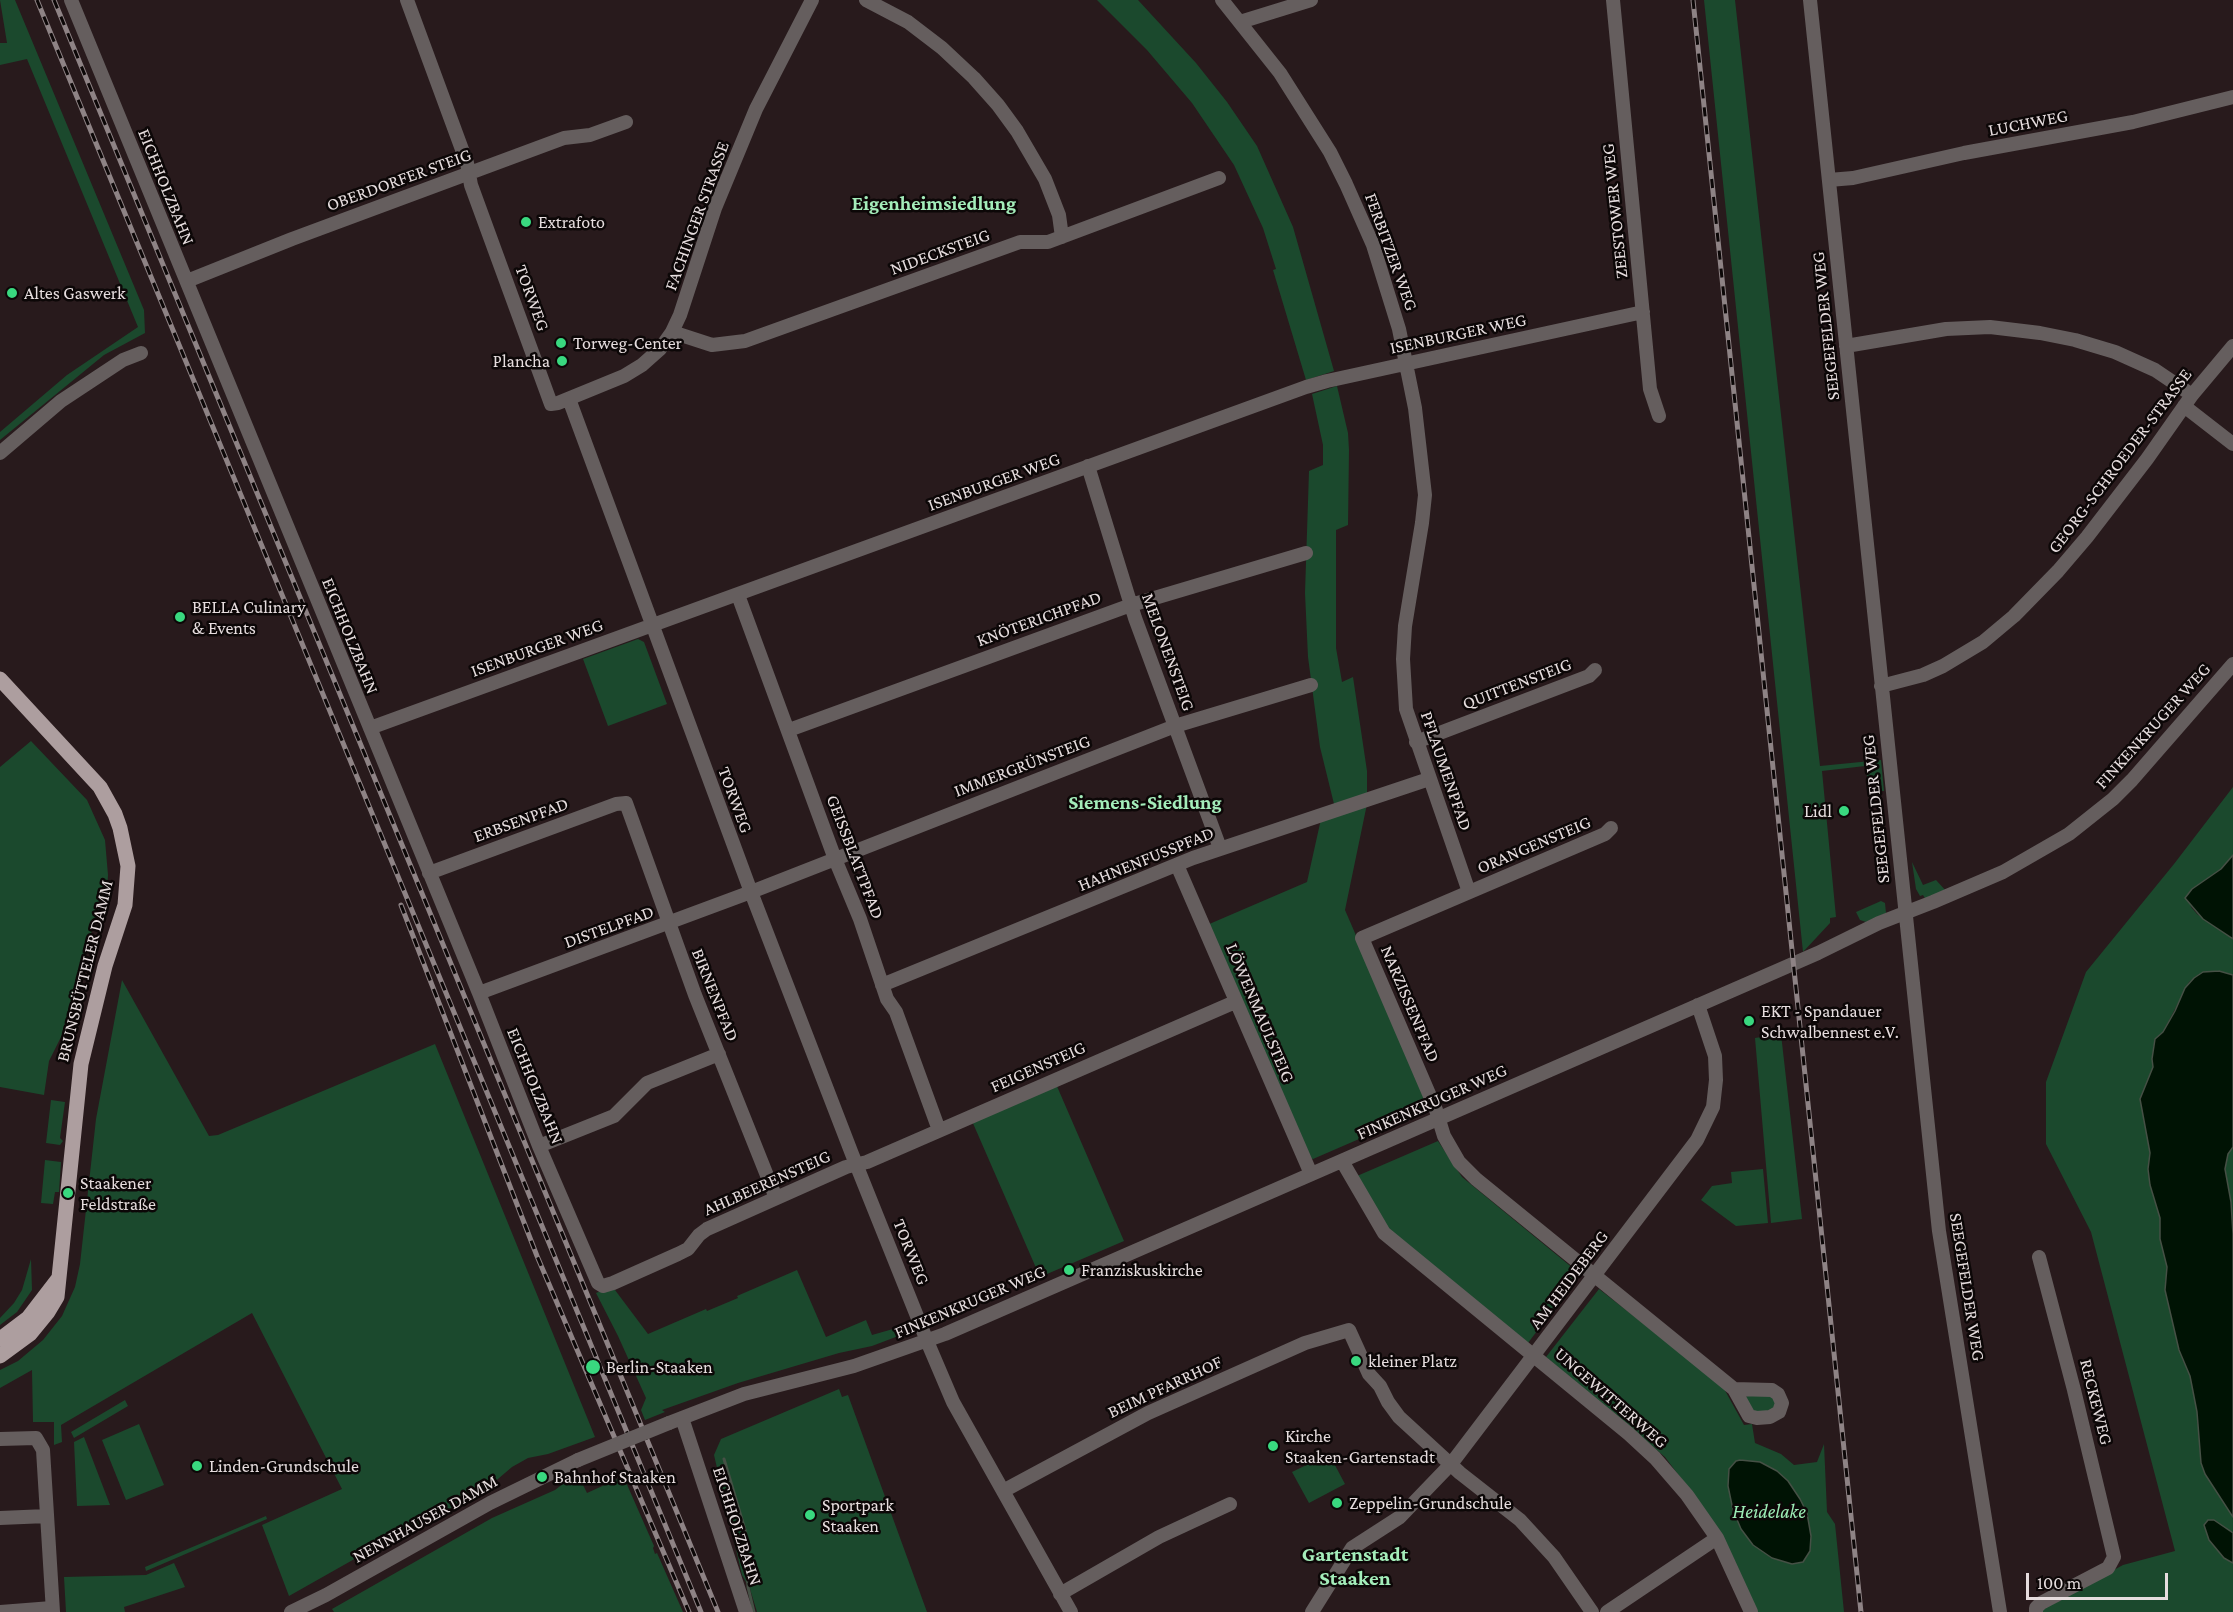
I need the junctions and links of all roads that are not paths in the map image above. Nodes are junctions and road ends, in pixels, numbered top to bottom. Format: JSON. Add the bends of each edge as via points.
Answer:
{"nodes":[{"id":1,"x":71,"y":0,"type":"edge"},
{"id":2,"x":407,"y":0,"type":"edge"},
{"id":3,"x":812,"y":0,"type":"edge"},
{"id":4,"x":866,"y":0,"type":"edge"},
{"id":5,"x":1222,"y":0,"type":"edge"},
{"id":6,"x":1311,"y":0,"type":"edge"},
{"id":7,"x":1613,"y":0,"type":"edge"},
{"id":8,"x":1810,"y":0,"type":"edge"},
{"id":9,"x":1240,"y":21,"type":"junction"},
{"id":10,"x":2233,"y":97,"type":"edge"},
{"id":11,"x":626,"y":122,"type":"dead end"},
{"id":12,"x":469,"y":174,"type":"junction"},
{"id":13,"x":1219,"y":178,"type":"dead end"},
{"id":14,"x":1829,"y":180,"type":"junction"},
{"id":15,"x":1062,"y":237,"type":"junction"},
{"id":16,"x":187,"y":281,"type":"junction"},
{"id":17,"x":1643,"y":312,"type":"junction"},
{"id":18,"x":672,"y":332,"type":"junction"},
{"id":19,"x":1846,"y":346,"type":"junction"},
{"id":20,"x":2233,"y":346,"type":"edge"},
{"id":21,"x":141,"y":353,"type":"dead end"},
{"id":22,"x":1407,"y":363,"type":"junction"},
{"id":23,"x":569,"y":399,"type":"junction"},
{"id":24,"x":2188,"y":400,"type":"junction"},
{"id":25,"x":1659,"y":416,"type":"dead end"},
{"id":26,"x":2233,"y":444,"type":"edge"},
{"id":27,"x":0,"y":453,"type":"edge"},
{"id":28,"x":1088,"y":466,"type":"junction"},
{"id":29,"x":1306,"y":553,"type":"dead end"},
{"id":30,"x":738,"y":595,"type":"junction"},
{"id":31,"x":1131,"y":605,"type":"junction"},
{"id":32,"x":652,"y":626,"type":"junction"},
{"id":33,"x":1403,"y":659,"type":"joint"},
{"id":34,"x":2233,"y":664,"type":"edge"},
{"id":35,"x":1595,"y":670,"type":"dead end"},
{"id":36,"x":0,"y":679,"type":"edge"},
{"id":37,"x":1311,"y":685,"type":"dead end"},
{"id":38,"x":1881,"y":686,"type":"junction"},
{"id":39,"x":1175,"y":726,"type":"junction"},
{"id":40,"x":370,"y":728,"type":"junction"},
{"id":41,"x":789,"y":730,"type":"junction"},
{"id":42,"x":1416,"y":742,"type":"junction"},
{"id":43,"x":1429,"y":779,"type":"junction"},
{"id":44,"x":626,"y":803,"type":"joint"},
{"id":45,"x":1611,"y":828,"type":"dead end"},
{"id":46,"x":1220,"y":848,"type":"junction"},
{"id":47,"x":835,"y":859,"type":"junction"},
{"id":48,"x":1177,"y":865,"type":"junction"},
{"id":49,"x":429,"y":873,"type":"junction"},
{"id":50,"x":751,"y":892,"type":"junction"},
{"id":51,"x":1469,"y":892,"type":"junction"},
{"id":52,"x":1905,"y":913,"type":"junction"},
{"id":53,"x":668,"y":924,"type":"junction"},
{"id":54,"x":882,"y":986,"type":"junction"},
{"id":55,"x":479,"y":993,"type":"junction"},
{"id":56,"x":1235,"y":1002,"type":"junction"},
{"id":57,"x":1698,"y":1005,"type":"junction"},
{"id":58,"x":719,"y":1054,"type":"junction"},
{"id":59,"x":1437,"y":1119,"type":"junction"},
{"id":60,"x":939,"y":1130,"type":"junction"},
{"id":61,"x":539,"y":1146,"type":"junction"},
{"id":62,"x":1342,"y":1161,"type":"junction"},
{"id":63,"x":856,"y":1164,"type":"junction"},
{"id":64,"x":1311,"y":1174,"type":"junction"},
{"id":65,"x":776,"y":1198,"type":"junction"},
{"id":66,"x":2040,"y":1257,"type":"dead end"},
{"id":67,"x":1595,"y":1275,"type":"junction"},
{"id":68,"x":58,"y":1279,"type":"junction"},
{"id":69,"x":600,"y":1285,"type":"joint"},
{"id":70,"x":0,"y":1340,"type":"edge"},
{"id":71,"x":927,"y":1341,"type":"junction"},
{"id":72,"x":1534,"y":1355,"type":"junction"},
{"id":73,"x":0,"y":1356,"type":"edge"},
{"id":74,"x":1734,"y":1389,"type":"dead end"},
{"id":75,"x":676,"y":1420,"type":"junction"},
{"id":76,"x":0,"y":1439,"type":"edge"},
{"id":77,"x":578,"y":1460,"type":"joint"},
{"id":78,"x":1451,"y":1464,"type":"junction"},
{"id":79,"x":1003,"y":1491,"type":"junction"},
{"id":80,"x":1230,"y":1504,"type":"dead end"},
{"id":81,"x":47,"y":1516,"type":"junction"},
{"id":82,"x":0,"y":1518,"type":"edge"},
{"id":83,"x":1717,"y":1538,"type":"junction"},
{"id":84,"x":1060,"y":1594,"type":"junction"},
{"id":85,"x":1314,"y":1609,"type":"edge"},
{"id":86,"x":52,"y":1610,"type":"edge"},
{"id":87,"x":0,"y":1611,"type":"edge"},
{"id":88,"x":291,"y":1612,"type":"edge"},
{"id":89,"x":746,"y":1612,"type":"edge"},
{"id":90,"x":1071,"y":1612,"type":"edge"},
{"id":91,"x":1592,"y":1612,"type":"edge"},
{"id":92,"x":1607,"y":1612,"type":"edge"},
{"id":93,"x":1751,"y":1612,"type":"edge"},
{"id":94,"x":2000,"y":1612,"type":"edge"},
{"id":95,"x":2036,"y":1612,"type":"edge"}],
"edges":[{"from":1,"to":16,"type":"street","name":"EICHHOLZBAHN"},
{"from":2,"to":12,"type":"street","name":"TORWEG"},
{"from":3,"to":18,"type":"street","name":"FACHINGER STRASSE","via":[[756,109],[715,208]]},
{"from":4,"to":15,"type":"street","via":[[936,43],[998,105],[1045,179],[1059,215]]},
{"from":5,"to":9,"type":"street","name":"FERBITZER WEG"},
{"from":6,"to":9,"type":"street"},
{"from":7,"to":17,"type":"street","name":"ZEESTOWER WEG"},
{"from":8,"to":14,"type":"street","name":"SEEGEFELDER WEG"},
{"from":9,"to":22,"type":"street","name":"FERBITZER WEG","via":[[1306,112],[1346,184],[1376,253]]},
{"from":10,"to":14,"type":"street","name":"LUCHWEG","via":[[2133,122]]},
{"from":11,"to":12,"type":"street","name":"OBERDORFER STEIG","via":[[590,135],[566,138]]},
{"from":12,"to":16,"type":"street","name":"OBERDORFER STEIG"},
{"from":12,"to":23,"type":"street","name":"TORWEG","via":[[551,404]]},
{"from":13,"to":15,"type":"street","name":"NIDECKSTEIG"},
{"from":14,"to":19,"type":"street","name":"SEEGEFELDER WEG"},
{"from":15,"to":18,"type":"street","name":"NIDECKSTEIG","via":[[1040,243],[1020,242],[745,341],[712,345]]},
{"from":16,"to":40,"type":"street","name":"EICHHOLZBAHN"},
{"from":17,"to":22,"type":"street","name":"ISENBURGER WEG"},
{"from":17,"to":25,"type":"street","name":"ZEESTOWER WEG","via":[[1650,389]]},
{"from":18,"to":23,"type":"street","name":"FACHINGER STRASSE","via":[[642,365]]},
{"from":19,"to":24,"type":"street","via":[[1946,329],[1990,327],[2040,333],[2115,352],[2155,370]]},
{"from":19,"to":38,"type":"street","name":"SEEGEFELDER WEG"},
{"from":20,"to":24,"type":"street","name":"GEORG-SCHROEDER-STRASSE"},
{"from":21,"to":27,"type":"street","via":[[123,360],[69,396]]},
{"from":22,"to":28,"type":"street","name":"ISENBURGER WEG","via":[[1316,384]]},
{"from":22,"to":33,"type":"street","name":"FERBITZER WEG","via":[[1425,495]]},
{"from":23,"to":32,"type":"street","name":"TORWEG"},
{"from":24,"to":26,"type":"street"},
{"from":24,"to":38,"type":"street","name":"GEORG-SCHROEDER-STRASSE","via":[[2087,537],[2008,621],[1983,642],[1943,666]]},
{"from":28,"to":30,"type":"street","name":"ISENBURGER WEG"},
{"from":28,"to":31,"type":"street","name":"MELONENSTEIG"},
{"from":29,"to":31,"type":"street","name":"KNÖTERICHPFAD"},
{"from":30,"to":32,"type":"street","name":"ISENBURGER WEG"},
{"from":30,"to":41,"type":"street","name":"GEISSBLATTPFAD"},
{"from":31,"to":39,"type":"street","name":"MELONENSTEIG"},
{"from":31,"to":41,"type":"street","name":"KNÖTERICHPFAD"},
{"from":32,"to":40,"type":"street","name":"ISENBURGER WEG"},
{"from":32,"to":50,"type":"street","name":"TORWEG"},
{"from":33,"to":42,"type":"street","name":"PFLAUMENPFAD","via":[[1406,709]]},
{"from":34,"to":52,"type":"street","name":"FINKENKRUGER WEG","via":[[2132,780],[2083,824],[2003,872]]},
{"from":35,"to":42,"type":"street","name":"QUITTENSTEIG","via":[[1589,676]]},
{"from":36,"to":68,"type":"main road","name":"BRUNSBÜTTELER DAMM","via":[[100,787],[120,828],[128,866],[125,905],[105,966],[81,1064]]},
{"from":37,"to":39,"type":"street","name":"IMMERGRÜNSTEIG"},
{"from":38,"to":52,"type":"street","name":"SEEGEFELDER WEG"},
{"from":39,"to":46,"type":"street","name":"MELONENSTEIG"},
{"from":39,"to":47,"type":"street","name":"IMMERGRÜNSTEIG"},
{"from":40,"to":49,"type":"street","name":"EICHHOLZBAHN"},
{"from":41,"to":47,"type":"street","name":"GEISSBLATTPFAD"},
{"from":42,"to":43,"type":"street","name":"PFLAUMENPFAD"},
{"from":43,"to":46,"type":"street","name":"HAHNENFUSSPFAD"},
{"from":43,"to":51,"type":"street","name":"PFLAUMENPFAD"},
{"from":44,"to":49,"type":"street","name":"ERBSENPFAD"},
{"from":44,"to":53,"type":"street","name":"BIRNENPFAD"},
{"from":45,"to":51,"type":"street","name":"ORANGENSTEIG","via":[[1605,834]]},
{"from":46,"to":48,"type":"street","name":"HAHNENFUSSPFAD"},
{"from":47,"to":50,"type":"street","name":"IMMERGRÜNSTEIG"},
{"from":47,"to":54,"type":"street","name":"GEISSBLATTPFAD"},
{"from":48,"to":54,"type":"street","name":"HAHNENFUSSPFAD"},
{"from":48,"to":56,"type":"street","name":"LÖWENMAULSTEIG"},
{"from":49,"to":55,"type":"street","name":"EICHHOLZBAHN"},
{"from":50,"to":53,"type":"street","name":"DISTELPFAD"},
{"from":50,"to":63,"type":"street","name":"TORWEG"},
{"from":51,"to":59,"type":"street","name":"NARZISSENPFAD","via":[[1362,938]]},
{"from":52,"to":57,"type":"street","name":"FINKENKRUGER WEG"},
{"from":52,"to":94,"type":"street","name":"SEEGEFELDER WEG","via":[[1939,1231]]},
{"from":53,"to":55,"type":"street","name":"DISTELPFAD"},
{"from":53,"to":58,"type":"street","name":"BIRNENPFAD"},
{"from":54,"to":60,"type":"street","name":"GEISSBLATTPFAD","via":[[896,1012]]},
{"from":55,"to":61,"type":"street","name":"EICHHOLZBAHN"},
{"from":56,"to":60,"type":"street","name":"FEIGENSTEIG"},
{"from":56,"to":64,"type":"street","name":"LÖWENMAULSTEIG"},
{"from":57,"to":59,"type":"street","name":"FINKENKRUGER WEG"},
{"from":57,"to":67,"type":"street","name":"AM HEIDEBERG","via":[[1715,1056],[1713,1107],[1697,1140]]},
{"from":58,"to":61,"type":"street","via":[[647,1083],[614,1116]]},
{"from":58,"to":65,"type":"street","name":"BIRNENPFAD"},
{"from":59,"to":62,"type":"street","name":"FINKENKRUGER WEG"},
{"from":59,"to":67,"type":"street","via":[[1467,1171]]},
{"from":60,"to":63,"type":"street","name":"FEIGENSTEIG"},
{"from":61,"to":69,"type":"street","name":"EICHHOLZBAHN"},
{"from":62,"to":64,"type":"street","name":"FINKENKRUGER WEG"},
{"from":62,"to":72,"type":"street","name":"UNGEWITTERWEG","via":[[1384,1233]]},
{"from":63,"to":65,"type":"street","name":"AHLBEERENSTEIG"},
{"from":63,"to":71,"type":"street","name":"TORWEG"},
{"from":64,"to":71,"type":"street","name":"FINKENKRUGER WEG"},
{"from":65,"to":69,"type":"street","name":"AHLBEERENSTEIG","via":[[707,1229],[678,1254]]},
{"from":66,"to":95,"type":"street","name":"RECKEWEG","via":[[2114,1557],[2108,1568],[2041,1604]]},
{"from":67,"to":72,"type":"street","name":"AM HEIDEBERG"},
{"from":67,"to":74,"type":"street"},
{"from":68,"to":70,"type":"main road","name":"BRUNSBÜTTELER DAMM","via":[[28,1318]]},
{"from":68,"to":73,"type":"main road","name":"BRUNSBÜTTELER DAMM","via":[[57,1297],[38,1327]]},
{"from":71,"to":75,"type":"street","name":"FINKENKRUGER WEG","via":[[854,1366],[744,1395]]},
{"from":71,"to":79,"type":"street","name":"TORWEG","via":[[953,1402]]},
{"from":72,"to":78,"type":"street","name":"AM HEIDEBERG"},
{"from":72,"to":83,"type":"street","name":"UNGEWITTERWEG","via":[[1655,1458]]},
{"from":75,"to":77,"type":"street","name":"FINKENKRUGER WEG","bridge":true},
{"from":75,"to":89,"type":"street","name":"EICHHOLZBAHN"},
{"from":76,"to":81,"type":"street","via":[[36,1438],[44,1450]]},
{"from":77,"to":88,"type":"street","name":"NENNHAUSER DAMM","via":[[490,1503]]},
{"from":78,"to":79,"type":"street","name":"BEIM PFARRHOF","via":[[1399,1417],[1369,1374],[1349,1330],[1296,1347],[1148,1413]]},
{"from":78,"to":85,"type":"street","name":"AM HEIDEBERG","via":[[1400,1517],[1352,1548]]},
{"from":78,"to":91,"type":"street","via":[[1520,1520]]},
{"from":79,"to":84,"type":"street","name":"TORWEG"},
{"from":80,"to":84,"type":"street","via":[[1159,1537]]},
{"from":81,"to":82,"type":"street"},
{"from":81,"to":86,"type":"street"},
{"from":83,"to":92,"type":"street"},
{"from":83,"to":93,"type":"street","name":"UNGEWITTERWEG"},
{"from":84,"to":90,"type":"street","name":"TORWEG"},
{"from":86,"to":87,"type":"street"}]}
